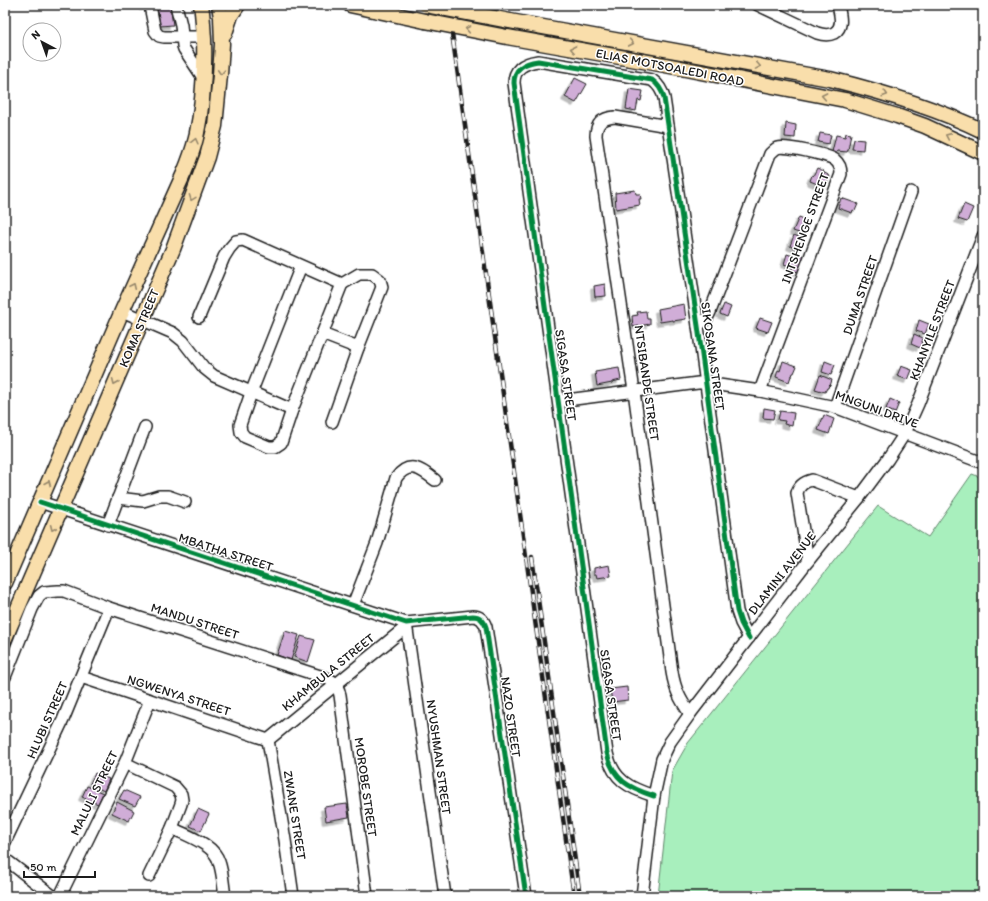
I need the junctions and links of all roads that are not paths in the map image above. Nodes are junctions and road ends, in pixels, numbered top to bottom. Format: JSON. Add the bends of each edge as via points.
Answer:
{"nodes":[{"id":1,"x":176,"y":5,"type":"edge"},
{"id":2,"x":219,"y":5,"type":"edge"},
{"id":3,"x":238,"y":5,"type":"edge"},
{"id":4,"x":350,"y":5,"type":"edge"},
{"id":5,"x":426,"y":5,"type":"edge"},
{"id":6,"x":758,"y":5,"type":"edge"},
{"id":7,"x":838,"y":5,"type":"edge"},
{"id":8,"x":150,"y":6,"type":"dead end"},
{"id":9,"x":201,"y":6,"type":"edge"},
{"id":10,"x":182,"y":37,"type":"junction"},
{"id":11,"x":204,"y":37,"type":"junction"},
{"id":12,"x":222,"y":44,"type":"junction"},
{"id":13,"x":204,"y":79,"type":"junction"},
{"id":14,"x":652,"y":80,"type":"joint"},
{"id":15,"x":668,"y":126,"type":"junction"},
{"id":16,"x":982,"y":130,"type":"edge"},
{"id":17,"x":983,"y":153,"type":"edge"},
{"id":18,"x":911,"y":192,"type":"dead end"},
{"id":19,"x":983,"y":236,"type":"edge"},
{"id":20,"x":301,"y":266,"type":"junction"},
{"id":21,"x":342,"y":284,"type":"junction"},
{"id":22,"x":122,"y":311,"type":"junction"},
{"id":23,"x":199,"y":317,"type":"dead end"},
{"id":24,"x":142,"y":319,"type":"junction"},
{"id":25,"x":698,"y":326,"type":"junction"},
{"id":26,"x":322,"y":334,"type":"junction"},
{"id":27,"x":358,"y":348,"type":"junction"},
{"id":28,"x":706,"y":383,"type":"junction"},
{"id":29,"x":634,"y":391,"type":"junction"},
{"id":30,"x":760,"y":391,"type":"junction"},
{"id":31,"x":251,"y":392,"type":"junction"},
{"id":32,"x":559,"y":401,"type":"junction"},
{"id":33,"x":835,"y":407,"type":"junction"},
{"id":34,"x":292,"y":410,"type":"junction"},
{"id":35,"x":332,"y":422,"type":"dead end"},
{"id":36,"x":144,"y":427,"type":"dead end"},
{"id":37,"x":905,"y":433,"type":"junction"},
{"id":38,"x":982,"y":460,"type":"edge"},
{"id":39,"x":435,"y":480,"type":"dead end"},
{"id":40,"x":118,"y":498,"type":"junction"},
{"id":41,"x":859,"y":498,"type":"junction"},
{"id":42,"x":40,"y":502,"type":"junction"},
{"id":43,"x":185,"y":502,"type":"dead end"},
{"id":44,"x":61,"y":510,"type":"junction"},
{"id":45,"x":108,"y":525,"type":"junction"},
{"id":46,"x":808,"y":561,"type":"junction"},
{"id":47,"x":5,"y":583,"type":"edge"},
{"id":48,"x":353,"y":605,"type":"junction"},
{"id":49,"x":109,"y":608,"type":"junction"},
{"id":50,"x":406,"y":625,"type":"junction"},
{"id":51,"x":5,"y":638,"type":"edge"},
{"id":52,"x":750,"y":638,"type":"junction"},
{"id":53,"x":5,"y":677,"type":"edge"},
{"id":54,"x":81,"y":678,"type":"junction"},
{"id":55,"x":336,"y":683,"type":"junction"},
{"id":56,"x":150,"y":700,"type":"junction"},
{"id":57,"x":690,"y":714,"type":"junction"},
{"id":58,"x":268,"y":740,"type":"junction"},
{"id":59,"x":125,"y":763,"type":"junction"},
{"id":60,"x":654,"y":796,"type":"junction"},
{"id":61,"x":172,"y":828,"type":"junction"},
{"id":62,"x":5,"y":842,"type":"edge"},
{"id":63,"x":5,"y":859,"type":"edge"},
{"id":64,"x":149,"y":876,"type":"dead end"},
{"id":65,"x":53,"y":896,"type":"edge"},
{"id":66,"x":60,"y":896,"type":"edge"},
{"id":67,"x":226,"y":896,"type":"edge"},
{"id":68,"x":293,"y":896,"type":"edge"},
{"id":69,"x":367,"y":896,"type":"edge"},
{"id":70,"x":446,"y":896,"type":"edge"},
{"id":71,"x":526,"y":896,"type":"edge"},
{"id":72,"x":642,"y":896,"type":"edge"}],
"edges":[{"from":1,"to":10,"type":"street","via":[[182,25]]},
{"from":2,"to":12,"type":"main road","name":"KOMA STREET"},
{"from":3,"to":12,"type":"main road","via":[[231,15]]},
{"from":17,"to":4,"type":"main road","name":"ELIAS MOTSOALEDI ROAD","one_way":true,"bridge":true,"via":[[925,126],[845,100]]},
{"from":5,"to":16,"type":"main road","name":"ELIAS MOTSOALEDI ROAD","one_way":true,"bridge":true,"via":[[830,80],[878,91],[932,109]]},
{"from":6,"to":7,"type":"street","via":[[823,35],[836,32],[839,28]]},
{"from":8,"to":10,"type":"street","via":[[155,31],[159,36]]},
{"from":9,"to":11,"type":"main road","name":"KOMA STREET"},
{"from":10,"to":11,"type":"street"},
{"from":10,"to":13,"type":"street","via":[[184,49]]},
{"from":11,"to":13,"type":"main road","name":"KOMA STREET"},
{"from":12,"to":24,"type":"main road","name":"KOMA STREET","one_way":true,"via":[[218,108],[207,157],[173,249]]},
{"from":22,"to":13,"type":"main road","name":"KOMA STREET","one_way":true,"via":[[192,152],[200,117]]},
{"from":14,"to":15,"type":"street","name":"SIKOSANA STREET","via":[[663,94]]},
{"from":14,"to":32,"type":"street","name":"SIGASA STREET","via":[[538,61],[521,66],[514,78]]},
{"from":15,"to":25,"type":"street","name":"SIKOSANA STREET"},
{"from":15,"to":29,"type":"street","name":"NTSIBANDE STREET","via":[[615,117],[602,121],[596,132]]},
{"from":18,"to":33,"type":"street","name":"DUMA STREET"},
{"from":19,"to":37,"type":"street","name":"KHANYILE STREET"},
{"from":20,"to":21,"type":"street"},
{"from":20,"to":23,"type":"street","via":[[243,240],[236,242],[224,257]]},
{"from":20,"to":31,"type":"street"},
{"from":21,"to":26,"type":"street"},
{"from":21,"to":27,"type":"street","via":[[359,274],[372,274],[380,280],[382,287]]},
{"from":22,"to":24,"type":"street"},
{"from":42,"to":22,"type":"main road","name":"KOMA STREET","one_way":true},
{"from":24,"to":31,"type":"street","via":[[173,333],[214,376]]},
{"from":24,"to":44,"type":"main road","name":"KOMA STREET","one_way":true},
{"from":25,"to":28,"type":"street","name":"SIKOSANA STREET"},
{"from":25,"to":30,"type":"street","name":"INTSHENGE STREET","via":[[710,312],[770,154],[778,148],[785,147],[834,159],[841,168],[841,174]]},
{"from":26,"to":27,"type":"street"},
{"from":26,"to":34,"type":"street"},
{"from":27,"to":35,"type":"street"},
{"from":28,"to":29,"type":"street","name":"MNGUNI DRIVE"},
{"from":28,"to":30,"type":"street","name":"MNGUNI DRIVE"},
{"from":28,"to":52,"type":"street","name":"SIKOSANA STREET","via":[[737,611]]},
{"from":29,"to":32,"type":"street","name":"MNGUNI DRIVE"},
{"from":29,"to":57,"type":"street","name":"NTSIBANDE STREET","via":[[674,684]]},
{"from":30,"to":33,"type":"street","name":"MNGUNI DRIVE"},
{"from":31,"to":34,"type":"street"},
{"from":31,"to":34,"type":"street","via":[[240,425],[240,432],[245,437],[275,447],[281,443]]},
{"from":32,"to":60,"type":"street","name":"SIGASA STREET","via":[[609,763],[628,785]]},
{"from":33,"to":37,"type":"street","name":"MNGUNI DRIVE"},
{"from":36,"to":40,"type":"street"},
{"from":37,"to":38,"type":"street","name":"MNGUNI DRIVE"},
{"from":37,"to":41,"type":"street","name":"DLAMINI AVENUE"},
{"from":39,"to":48,"type":"street","via":[[416,468],[406,469],[396,478],[377,543]]},
{"from":40,"to":43,"type":"street","via":[[144,501],[168,496]]},
{"from":40,"to":45,"type":"street"},
{"from":41,"to":46,"type":"street","name":"DLAMINI AVENUE"},
{"from":41,"to":46,"type":"street","via":[[812,480],[801,485],[797,493]]},
{"from":42,"to":44,"type":"street","name":"MBATHA STREET"},
{"from":42,"to":47,"type":"main road","name":"KOMA STREET"},
{"from":44,"to":45,"type":"street","name":"MBATHA STREET"},
{"from":44,"to":51,"type":"main road","name":"KOMA STREET","one_way":true},
{"from":45,"to":48,"type":"street","name":"MBATHA STREET"},
{"from":46,"to":52,"type":"street","name":"DLAMINI AVENUE"},
{"from":48,"to":50,"type":"street","name":"MBATHA STREET"},
{"from":49,"to":53,"type":"street","name":"MANDU STREET","via":[[64,591],[44,592],[37,599]]},
{"from":49,"to":54,"type":"street","name":"HLUBI STREET"},
{"from":49,"to":55,"type":"street","name":"MANDU STREET"},
{"from":50,"to":55,"type":"street","name":"KHAMBULA STREET"},
{"from":50,"to":70,"type":"street","name":"NYUSHMAN STREET"},
{"from":50,"to":71,"type":"street","name":"NAZO STREET","via":[[475,616],[485,624]]},
{"from":52,"to":57,"type":"street","name":"DLAMINI AVENUE"},
{"from":54,"to":56,"type":"street","name":"NGWENYA STREET"},
{"from":54,"to":62,"type":"street","name":"HLUBI STREET"},
{"from":55,"to":58,"type":"street","name":"KHAMBULA STREET"},
{"from":55,"to":69,"type":"street","name":"MOROBE STREET","via":[[340,696]]},
{"from":56,"to":58,"type":"street","name":"NGWENYA STREET"},
{"from":56,"to":59,"type":"street","name":"MALULI STREET"},
{"from":57,"to":60,"type":"street","name":"DLAMINI AVENUE","via":[[670,742],[662,759]]},
{"from":58,"to":68,"type":"street","name":"ZWANE STREET"},
{"from":59,"to":61,"type":"street","via":[[176,788],[181,794],[181,804]]},
{"from":59,"to":66,"type":"street","name":"MALULI STREET"},
{"from":60,"to":72,"type":"street","name":"DLAMINI AVENUE"},
{"from":61,"to":64,"type":"street"},
{"from":61,"to":67,"type":"street","via":[[207,846],[216,855]]},
{"from":63,"to":65,"type":"street"}]}
